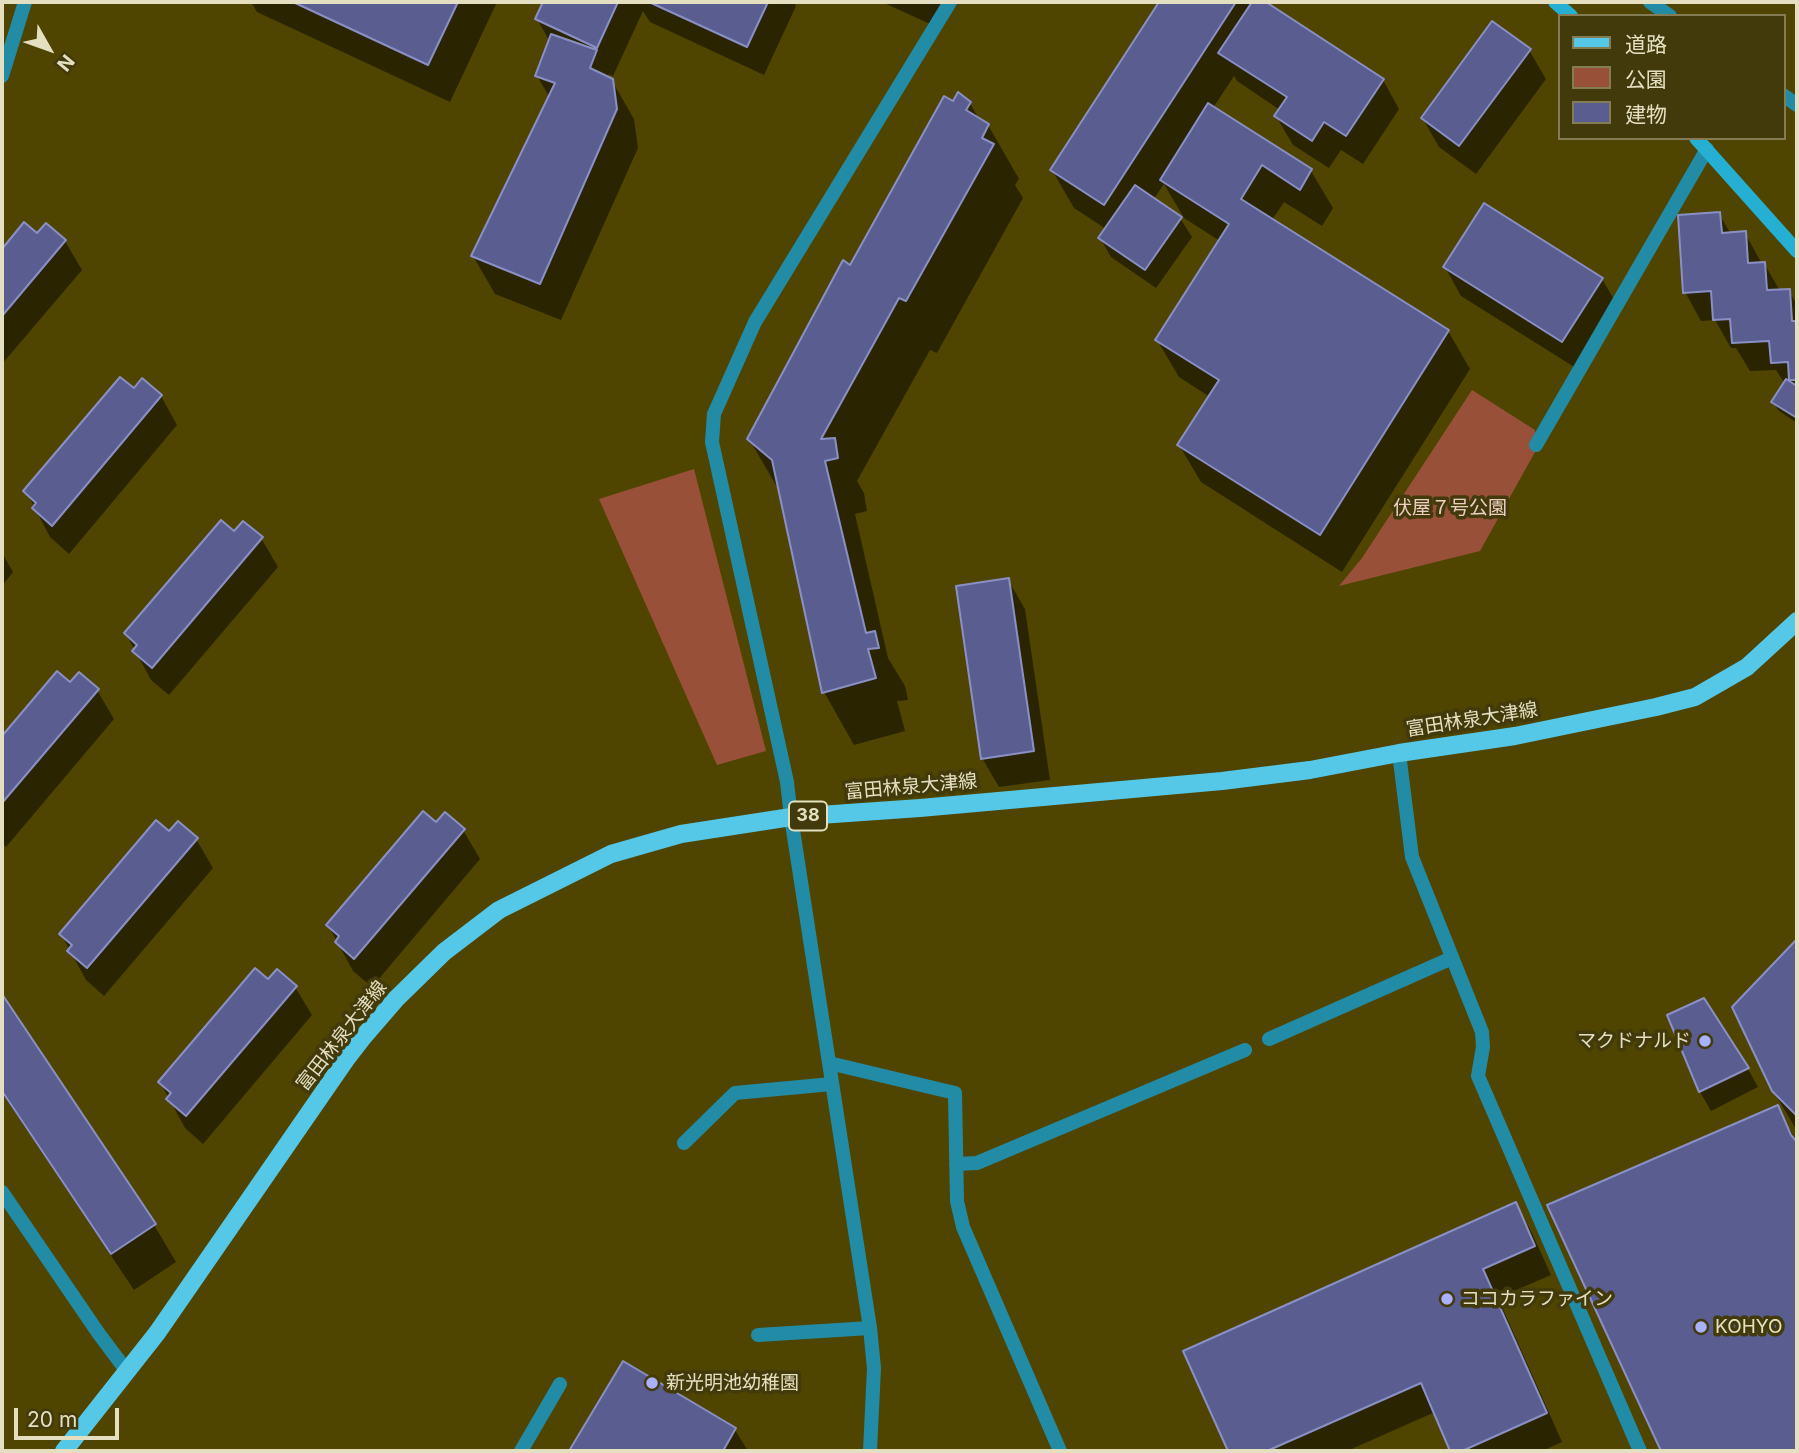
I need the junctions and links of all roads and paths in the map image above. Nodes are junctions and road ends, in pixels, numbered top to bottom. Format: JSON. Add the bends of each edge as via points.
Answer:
{"nodes":[{"id":1,"x":25,"y":2,"type":"edge"},
{"id":2,"x":950,"y":2,"type":"edge"},
{"id":3,"x":1555,"y":2,"type":"edge"},
{"id":4,"x":1650,"y":2,"type":"edge"},
{"id":5,"x":1569,"y":14,"type":"edge"},
{"id":6,"x":1667,"y":14,"type":"edge"},
{"id":7,"x":2,"y":76,"type":"edge"},
{"id":8,"x":1698,"y":140,"type":"edge"},
{"id":9,"x":1707,"y":149,"type":"junction"},
{"id":10,"x":1797,"y":251,"type":"edge"},
{"id":11,"x":1536,"y":446,"type":"dead end"},
{"id":12,"x":1797,"y":621,"type":"edge"},
{"id":13,"x":1399,"y":753,"type":"junction"},
{"id":14,"x":792,"y":817,"type":"junction"},
{"id":15,"x":1452,"y":958,"type":"junction"},
{"id":16,"x":1269,"y":1039,"type":"dead end"},
{"id":17,"x":1245,"y":1050,"type":"dead end"},
{"id":18,"x":829,"y":1063,"type":"junction"},
{"id":19,"x":832,"y":1084,"type":"junction"},
{"id":20,"x":684,"y":1143,"type":"dead end"},
{"id":21,"x":956,"y":1164,"type":"junction"},
{"id":22,"x":2,"y":1192,"type":"edge"},
{"id":23,"x":870,"y":1328,"type":"junction"},
{"id":24,"x":758,"y":1335,"type":"dead end"},
{"id":25,"x":126,"y":1370,"type":"junction"},
{"id":26,"x":560,"y":1384,"type":"dead end"},
{"id":27,"x":64,"y":1451,"type":"edge"},
{"id":28,"x":521,"y":1451,"type":"edge"},
{"id":29,"x":870,"y":1451,"type":"edge"},
{"id":30,"x":1060,"y":1451,"type":"edge"},
{"id":31,"x":1640,"y":1451,"type":"edge"}],
"edges":[{"from":1,"to":7,"type":"street"},
{"from":2,"to":14,"type":"street","via":[[755,322],[714,414],[712,442]]},
{"from":3,"to":5,"type":"main road"},
{"from":4,"to":6,"type":"street"},
{"from":8,"to":9,"type":"main road"},
{"from":9,"to":10,"type":"main road"},
{"from":9,"to":11,"type":"street"},
{"from":12,"to":13,"type":"main road","name":"富田林泉大津線","number":"38","via":[[1747,667],[1695,697],[1515,736]]},
{"from":13,"to":14,"type":"main road","name":"富田林泉大津線","number":"38","via":[[1222,781]]},
{"from":13,"to":15,"type":"street","via":[[1412,857]]},
{"from":14,"to":18,"type":"street"},
{"from":14,"to":25,"type":"main road","name":"富田林泉大津線","number":"38","via":[[681,834],[611,854],[499,910],[444,952],[364,1036],[157,1333]]},
{"from":15,"to":16,"type":"street"},
{"from":15,"to":31,"type":"street","via":[[1482,1032],[1479,1076]]},
{"from":17,"to":21,"type":"street","via":[[977,1163]]},
{"from":18,"to":19,"type":"street"},
{"from":18,"to":21,"type":"street","via":[[955,1093]]},
{"from":19,"to":20,"type":"street","via":[[735,1093]]},
{"from":19,"to":23,"type":"street"},
{"from":21,"to":30,"type":"street","via":[[963,1227]]},
{"from":22,"to":25,"type":"street"},
{"from":23,"to":24,"type":"street"},
{"from":23,"to":29,"type":"street","via":[[874,1368]]},
{"from":25,"to":27,"type":"main road","name":"富田林泉大津線","number":"38"},
{"from":26,"to":28,"type":"street"}]}
